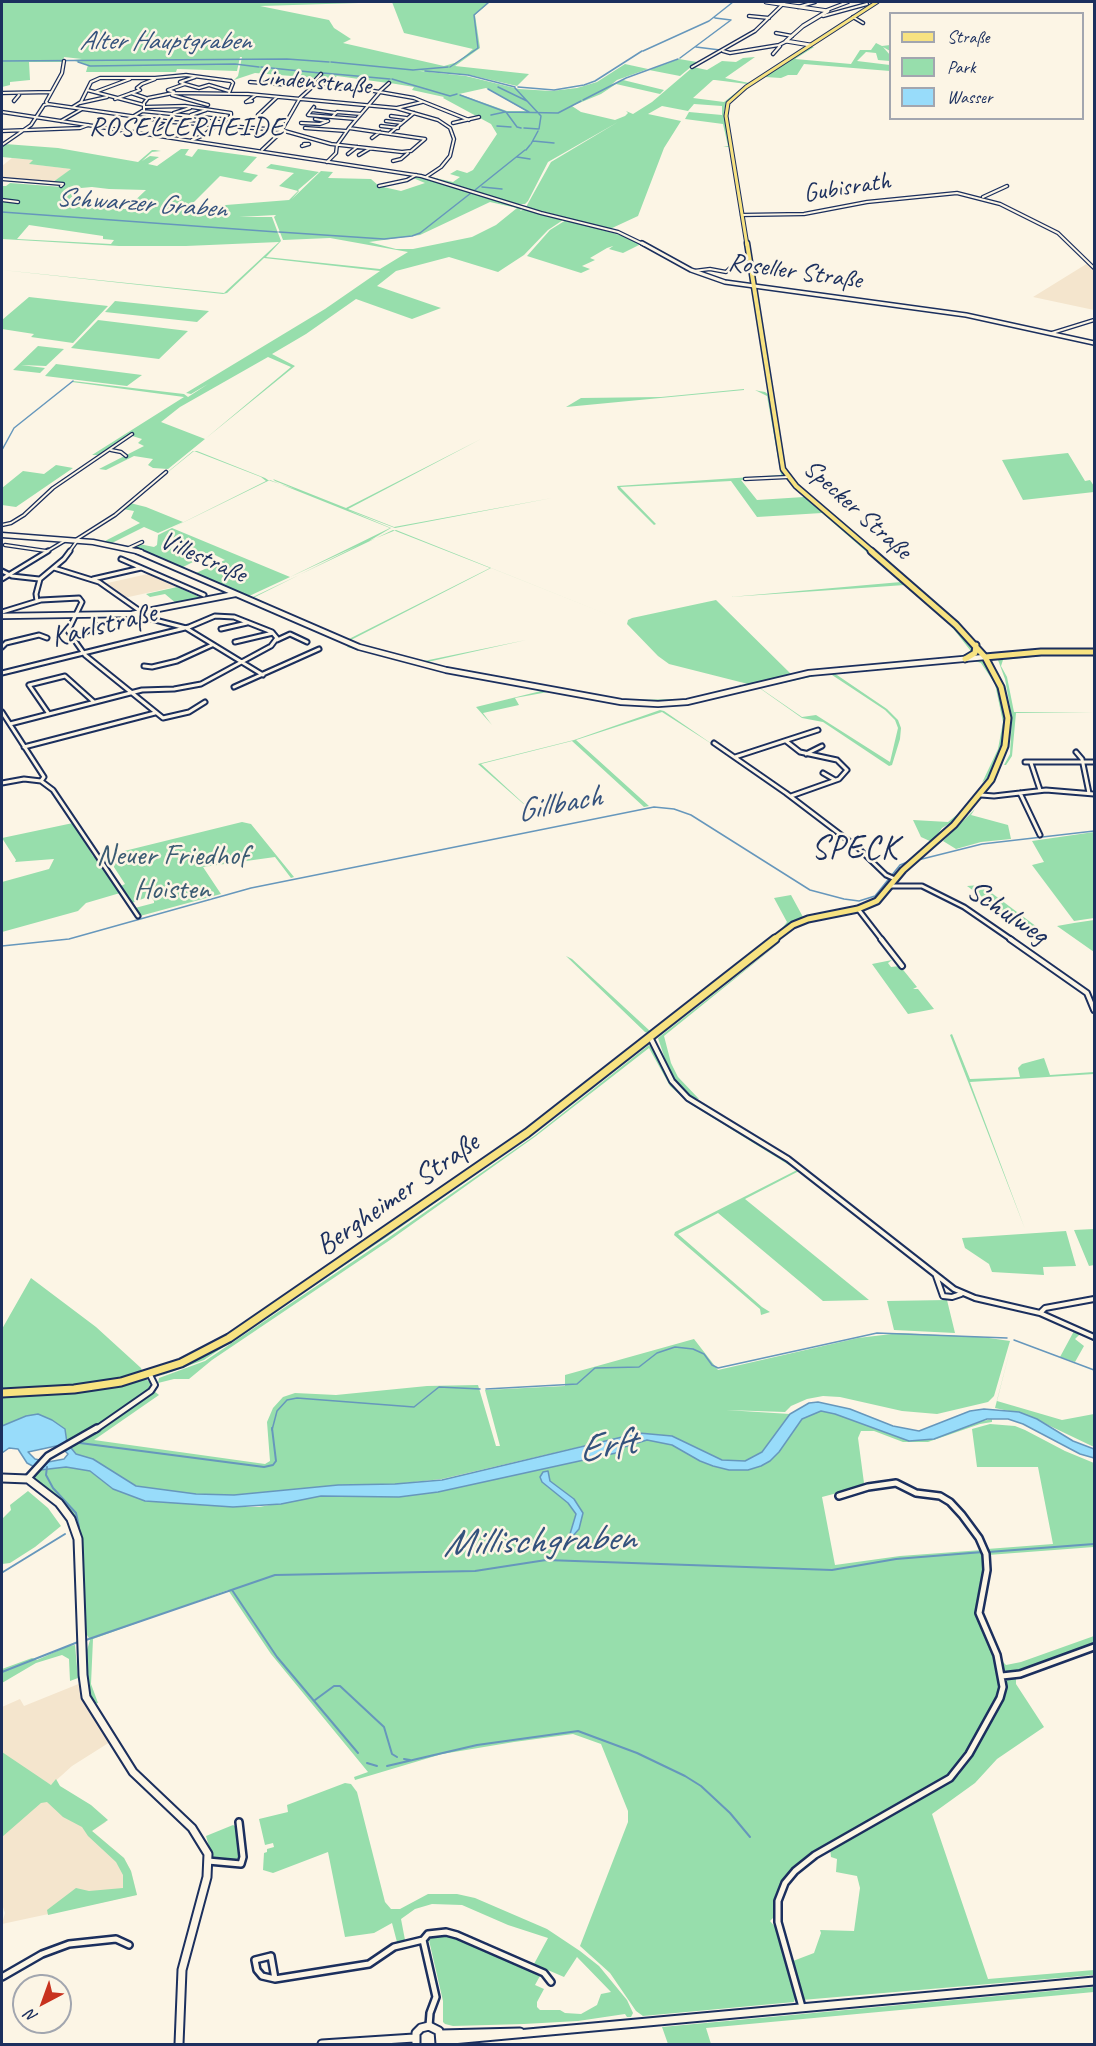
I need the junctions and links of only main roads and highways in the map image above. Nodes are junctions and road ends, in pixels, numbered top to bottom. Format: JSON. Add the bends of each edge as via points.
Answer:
{"nodes":[{"id":1,"x":766,"y":2,"type":"edge"},
{"id":2,"x":877,"y":2,"type":"edge"},
{"id":3,"x":827,"y":10,"type":"joint"},
{"id":4,"x":823,"y":16,"type":"joint"},
{"id":5,"x":810,"y":45,"type":"junction"},
{"id":6,"x":2,"y":535,"type":"edge"},
{"id":7,"x":236,"y":593,"type":"junction"},
{"id":8,"x":2,"y":614,"type":"edge"},
{"id":9,"x":976,"y":645,"type":"junction"},
{"id":10,"x":1095,"y":652,"type":"edge"},
{"id":11,"x":1005,"y":655,"type":"junction"},
{"id":12,"x":985,"y":657,"type":"junction"},
{"id":13,"x":965,"y":659,"type":"junction"},
{"id":14,"x":996,"y":674,"type":"junction"},
{"id":15,"x":778,"y":936,"type":"joint"},
{"id":16,"x":2,"y":1393,"type":"edge"},
{"id":17,"x":2,"y":1478,"type":"edge"},
{"id":18,"x":28,"y":1479,"type":"joint"},
{"id":19,"x":1095,"y":1981,"type":"edge"},
{"id":20,"x":440,"y":2040,"type":"edge"},
{"id":21,"x":415,"y":2041,"type":"edge"},
{"id":22,"x":179,"y":2044,"type":"edge"},
{"id":23,"x":321,"y":2044,"type":"edge"}],
"edges":[{"from":1,"to":3,"type":"main road"},
{"from":2,"to":5,"type":"main road"},
{"from":3,"to":4,"type":"main road"},
{"from":4,"to":5,"type":"main road","via":[[803,26],[787,41]]},
{"from":5,"to":9,"type":"main road","name":"Specker Straße","via":[[738,93],[725,109],[781,462],[788,477]]},
{"from":6,"to":7,"type":"main road","name":"Villestraße","via":[[129,548]]},
{"from":7,"to":8,"type":"main road","via":[[132,615]]},
{"from":7,"to":13,"type":"main road","name":"Villestraße","via":[[345,642],[398,659],[621,702],[687,702],[809,673]]},
{"from":9,"to":12,"type":"main road","name":"Specker Straße"},
{"from":9,"to":13,"type":"main road","via":[[975,653]]},
{"from":10,"to":11,"type":"main road"},
{"from":11,"to":12,"type":"main road"},
{"from":11,"to":14,"type":"main road","via":[[995,661]]},
{"from":12,"to":13,"type":"main road"},
{"from":12,"to":14,"type":"main road","name":"Specker Straße"},
{"from":14,"to":15,"type":"main road","name":"Specker Straße","via":[[1006,706],[1006,740],[1000,763],[981,795],[877,901],[797,923]]},
{"from":15,"to":16,"type":"main road","name":"Bergheimer Straße","via":[[527,1133],[199,1356],[150,1375],[91,1387]]},
{"from":17,"to":18,"type":"main road"},
{"from":18,"to":22,"type":"main road","via":[[59,1503],[75,1528],[84,1686],[90,1704],[133,1772],[198,1836],[206,1849],[206,1883],[182,1970]]},
{"from":19,"to":20,"type":"main road"},
{"from":20,"to":21,"type":"main road","via":[[436,2028],[429,2026],[419,2029]]},
{"from":21,"to":23,"type":"main road"}]}
